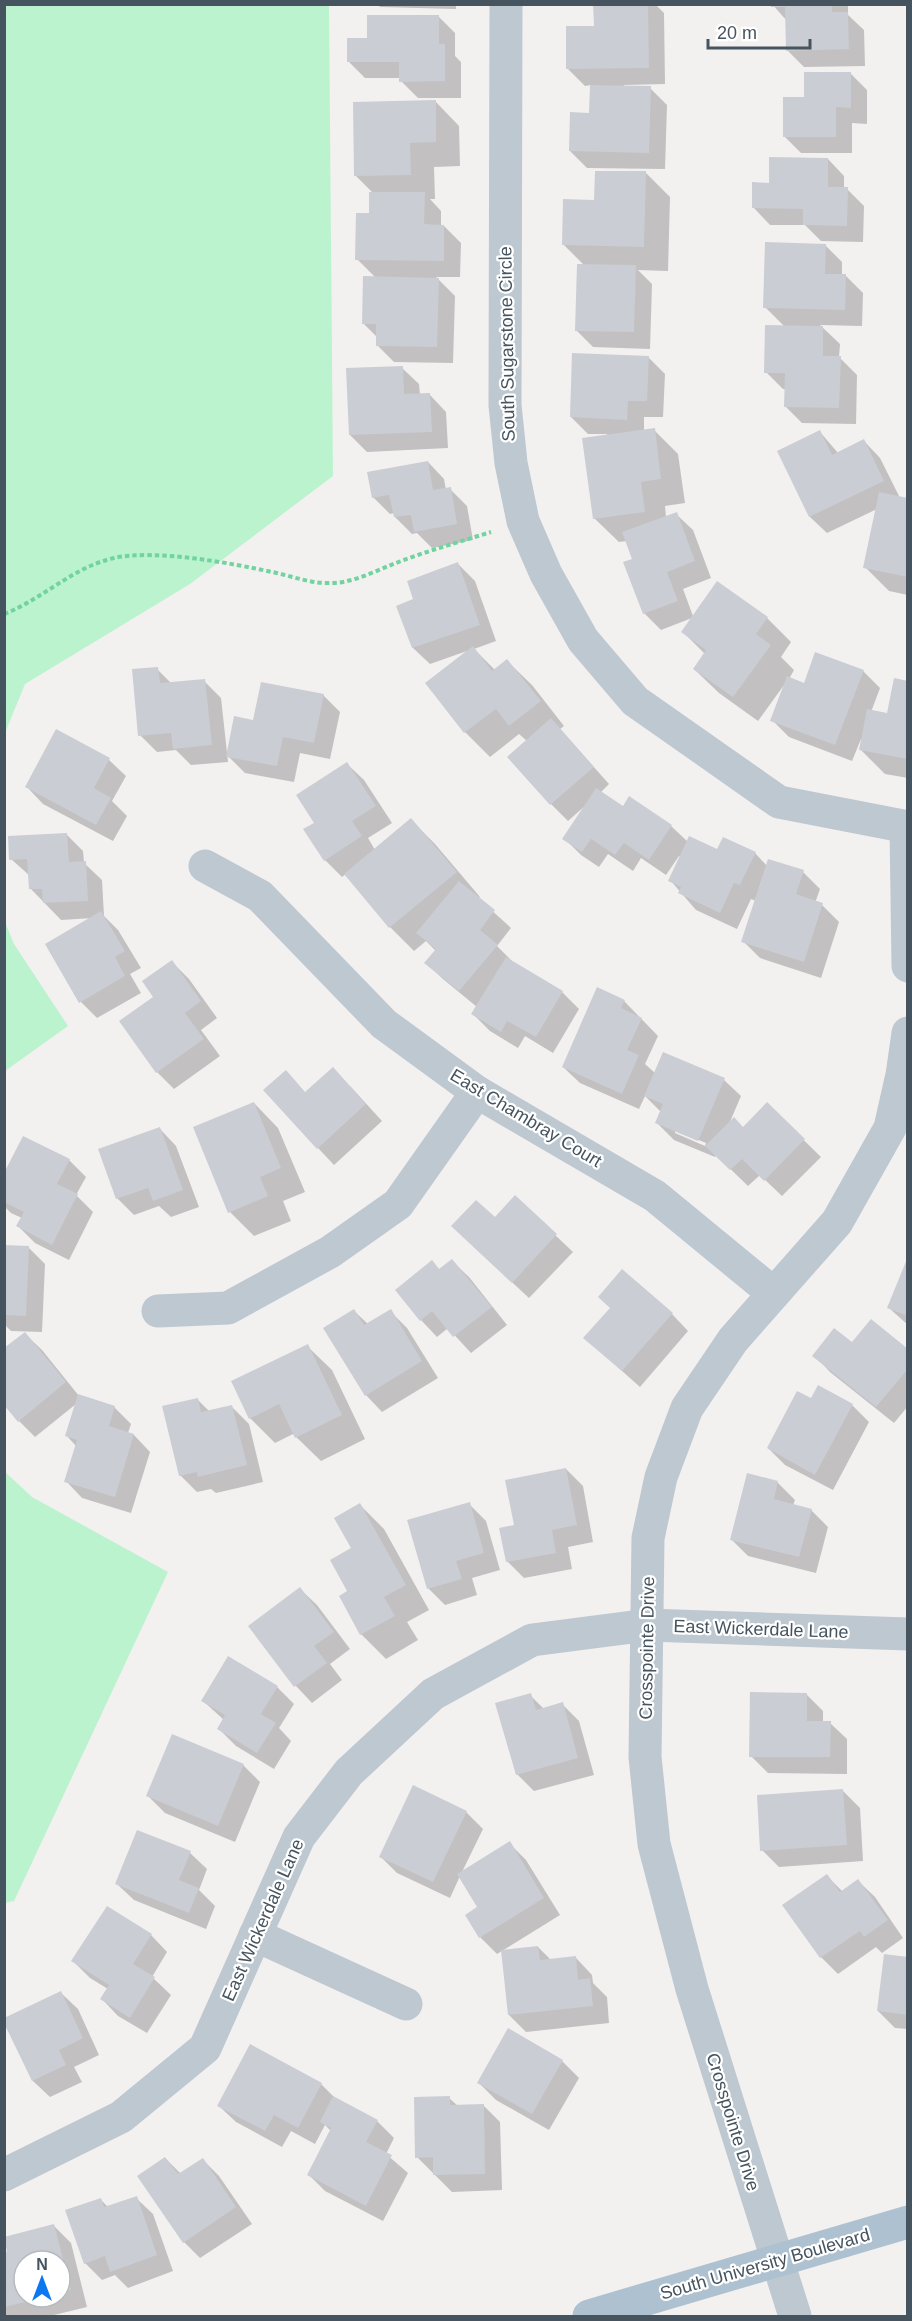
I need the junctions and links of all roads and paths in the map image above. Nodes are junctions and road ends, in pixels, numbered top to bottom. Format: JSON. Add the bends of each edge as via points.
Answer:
{"nodes":[{"id":1,"x":506,"y":4,"type":"edge"},
{"id":2,"x":523,"y":521,"type":"junction"},
{"id":3,"x":4,"y":614,"type":"edge"},
{"id":4,"x":907,"y":827,"type":"edge"},
{"id":5,"x":206,"y":866,"type":"dead end"},
{"id":6,"x":908,"y":966,"type":"edge"},
{"id":7,"x":908,"y":1033,"type":"edge"},
{"id":8,"x":477,"y":1092,"type":"junction"},
{"id":9,"x":773,"y":1293,"type":"junction"},
{"id":10,"x":158,"y":1311,"type":"dead end"},
{"id":11,"x":648,"y":1625,"type":"junction"},
{"id":12,"x":908,"y":1634,"type":"edge"},
{"id":13,"x":255,"y":1935,"type":"junction"},
{"id":14,"x":406,"y":2004,"type":"dead end"},
{"id":15,"x":4,"y":2175,"type":"edge"},
{"id":16,"x":908,"y":2222,"type":"edge"},
{"id":17,"x":777,"y":2260,"type":"junction"},
{"id":18,"x":589,"y":2316,"type":"edge"},
{"id":19,"x":795,"y":2316,"type":"edge"}],
"edges":[{"from":1,"to":2,"type":"street","name":"South Sugarstone Circle","via":[[505,405]]},
{"from":2,"to":3,"type":"path","via":[[333,584],[231,564],[170,557],[117,557],[77,572]]},
{"from":2,"to":4,"type":"street","name":"South Sugarstone Circle","via":[[546,574],[583,640],[635,701],[779,802]]},
{"from":4,"to":6,"type":"street"},
{"from":5,"to":8,"type":"street","name":"East Chambray Court","via":[[260,896],[384,1024]]},
{"from":7,"to":9,"type":"street","name":"Crosspointe Drive","via":[[890,1128],[837,1222]]},
{"from":8,"to":9,"type":"street","name":"East Chambray Court","via":[[656,1196]]},
{"from":8,"to":10,"type":"street","via":[[398,1203],[330,1252],[228,1308]]},
{"from":9,"to":11,"type":"street","name":"Crosspointe Drive","via":[[734,1340],[687,1408],[668,1458],[648,1538]]},
{"from":11,"to":12,"type":"street","name":"East Wickerdale Lane"},
{"from":11,"to":13,"type":"street","name":"East Wickerdale Lane","via":[[532,1640],[433,1694],[349,1772],[299,1837]]},
{"from":11,"to":17,"type":"street","name":"Crosspointe Drive","via":[[645,1758],[654,1844],[692,1989]]},
{"from":13,"to":14,"type":"street"},
{"from":13,"to":15,"type":"street","name":"East Wickerdale Lane","via":[[205,2048],[121,2117]]},
{"from":16,"to":17,"type":"main road","name":"South University Boulevard"},
{"from":17,"to":18,"type":"main road","name":"South University Boulevard"},
{"from":17,"to":19,"type":"street","name":"Crosspointe Drive"}]}
